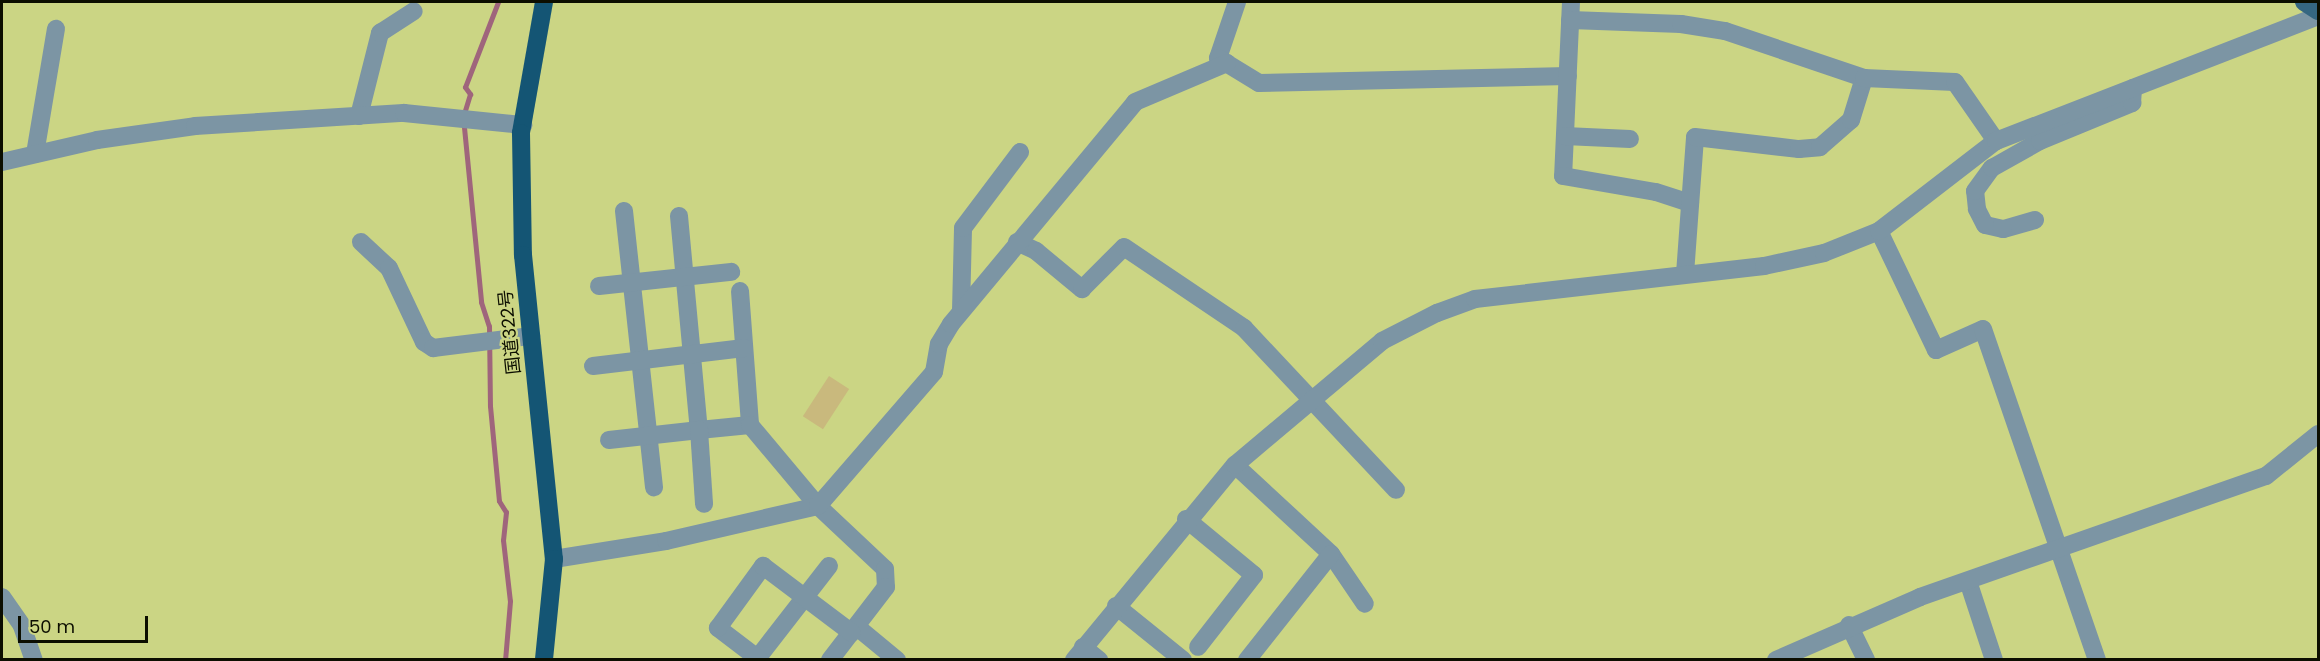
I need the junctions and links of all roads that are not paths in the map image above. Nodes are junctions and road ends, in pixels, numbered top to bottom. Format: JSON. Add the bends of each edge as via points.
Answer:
{"nodes":[{"id":1,"x":544,"y":2,"type":"edge"},
{"id":2,"x":1237,"y":2,"type":"edge"},
{"id":3,"x":2304,"y":2,"type":"edge"},
{"id":4,"x":414,"y":11,"type":"dead end"},
{"id":5,"x":1571,"y":11,"type":"edge"},
{"id":6,"x":2319,"y":11,"type":"edge"},
{"id":7,"x":2319,"y":16,"type":"edge"},
{"id":8,"x":56,"y":29,"type":"dead end"},
{"id":9,"x":1227,"y":63,"type":"junction"},
{"id":10,"x":1568,"y":76,"type":"junction"},
{"id":11,"x":1864,"y":78,"type":"junction"},
{"id":12,"x":2133,"y":88,"type":"junction"},
{"id":13,"x":359,"y":116,"type":"junction"},
{"id":14,"x":523,"y":125,"type":"junction"},
{"id":15,"x":1565,"y":136,"type":"junction"},
{"id":16,"x":1630,"y":139,"type":"dead end"},
{"id":17,"x":1996,"y":141,"type":"junction"},
{"id":18,"x":1020,"y":152,"type":"dead end"},
{"id":19,"x":35,"y":154,"type":"junction"},
{"id":20,"x":2,"y":162,"type":"edge"},
{"id":21,"x":1690,"y":203,"type":"junction"},
{"id":22,"x":624,"y":211,"type":"dead end"},
{"id":23,"x":679,"y":216,"type":"dead end"},
{"id":24,"x":2035,"y":220,"type":"dead end"},
{"id":25,"x":1879,"y":231,"type":"junction"},
{"id":26,"x":361,"y":242,"type":"dead end"},
{"id":27,"x":1017,"y":242,"type":"junction"},
{"id":28,"x":730,"y":272,"type":"dead end"},
{"id":29,"x":1685,"y":274,"type":"junction"},
{"id":30,"x":684,"y":277,"type":"junction"},
{"id":31,"x":632,"y":282,"type":"junction"},
{"id":32,"x":599,"y":286,"type":"dead end"},
{"id":33,"x":740,"y":291,"type":"dead end"},
{"id":34,"x":961,"y":311,"type":"junction"},
{"id":35,"x":531,"y":336,"type":"junction"},
{"id":36,"x":744,"y":348,"type":"junction"},
{"id":37,"x":692,"y":356,"type":"junction"},
{"id":38,"x":640,"y":361,"type":"junction"},
{"id":39,"x":593,"y":366,"type":"dead end"},
{"id":40,"x":1309,"y":401,"type":"junction"},
{"id":41,"x":750,"y":425,"type":"junction"},
{"id":42,"x":699,"y":430,"type":"junction"},
{"id":43,"x":2319,"y":434,"type":"edge"},
{"id":44,"x":648,"y":436,"type":"junction"},
{"id":45,"x":609,"y":440,"type":"dead end"},
{"id":46,"x":1235,"y":465,"type":"junction"},
{"id":47,"x":654,"y":487,"type":"dead end"},
{"id":48,"x":1396,"y":490,"type":"dead end"},
{"id":49,"x":704,"y":504,"type":"dead end"},
{"id":50,"x":818,"y":506,"type":"junction"},
{"id":51,"x":1186,"y":519,"type":"junction"},
{"id":52,"x":2059,"y":549,"type":"junction"},
{"id":53,"x":1331,"y":554,"type":"junction"},
{"id":54,"x":554,"y":559,"type":"junction"},
{"id":55,"x":829,"y":566,"type":"dead end"},
{"id":56,"x":1968,"y":581,"type":"junction"},
{"id":57,"x":2,"y":597,"type":"edge"},
{"id":58,"x":805,"y":597,"type":"junction"},
{"id":59,"x":1365,"y":604,"type":"dead end"},
{"id":60,"x":1116,"y":606,"type":"junction"},
{"id":61,"x":1849,"y":625,"type":"junction"},
{"id":62,"x":854,"y":630,"type":"junction"},
{"id":63,"x":1198,"y":647,"type":"dead end"},
{"id":64,"x":1078,"y":653,"type":"edge"},
{"id":65,"x":1795,"y":655,"type":"edge"},
{"id":66,"x":758,"y":659,"type":"edge"},
{"id":67,"x":34,"y":660,"type":"edge"},
{"id":68,"x":544,"y":660,"type":"edge"},
{"id":69,"x":830,"y":660,"type":"edge"},
{"id":70,"x":897,"y":660,"type":"edge"},
{"id":71,"x":1099,"y":660,"type":"edge"},
{"id":72,"x":1183,"y":660,"type":"edge"},
{"id":73,"x":1247,"y":660,"type":"edge"},
{"id":74,"x":1776,"y":660,"type":"edge"},
{"id":75,"x":1866,"y":660,"type":"edge"},
{"id":76,"x":1994,"y":660,"type":"edge"},
{"id":77,"x":2097,"y":660,"type":"edge"}],
"edges":[{"from":1,"to":14,"type":"highway","name":"国道322号"},
{"from":2,"to":9,"type":"street","via":[[1218,58]]},
{"from":3,"to":6,"type":"main road"},
{"from":4,"to":13,"type":"street","via":[[380,33]]},
{"from":5,"to":10,"type":"street"},
{"from":5,"to":11,"type":"street","via":[[1725,32]]},
{"from":7,"to":12,"type":"street"},
{"from":8,"to":19,"type":"street"},
{"from":9,"to":10,"type":"street","via":[[1259,83]]},
{"from":9,"to":27,"type":"street","via":[[1136,102]]},
{"from":10,"to":15,"type":"street"},
{"from":11,"to":17,"type":"street","via":[[1955,81]]},
{"from":11,"to":21,"type":"street","via":[[1851,120],[1820,147],[1799,149],[1695,137]]},
{"from":12,"to":17,"type":"street"},
{"from":12,"to":24,"type":"street","via":[[2132,103],[2040,141],[1992,168],[1976,191],[1977,209],[1985,225],[2003,229]]},
{"from":13,"to":14,"type":"street","via":[[405,113]]},
{"from":13,"to":19,"type":"street","via":[[195,126]]},
{"from":14,"to":35,"type":"highway","name":"国道322号","via":[[523,255]]},
{"from":15,"to":16,"type":"street"},
{"from":15,"to":21,"type":"street","via":[[1563,176],[1656,192]]},
{"from":17,"to":25,"type":"street"},
{"from":18,"to":34,"type":"street","via":[[963,228]]},
{"from":19,"to":20,"type":"street"},
{"from":21,"to":29,"type":"street"},
{"from":22,"to":31,"type":"street"},
{"from":23,"to":30,"type":"street"},
{"from":25,"to":29,"type":"street","via":[[1814,255]]},
{"from":25,"to":52,"type":"street","via":[[1936,350],[1983,329]]},
{"from":26,"to":35,"type":"street","via":[[389,268],[424,342],[433,348]]},
{"from":27,"to":34,"type":"street"},
{"from":27,"to":40,"type":"street","via":[[1036,251],[1082,289],[1124,247],[1244,328]]},
{"from":28,"to":30,"type":"street"},
{"from":29,"to":40,"type":"street","via":[[1475,299],[1382,341]]},
{"from":30,"to":31,"type":"street"},
{"from":30,"to":37,"type":"street"},
{"from":31,"to":32,"type":"street"},
{"from":31,"to":38,"type":"street"},
{"from":33,"to":36,"type":"street"},
{"from":34,"to":50,"type":"street","via":[[939,344],[934,372]]},
{"from":35,"to":54,"type":"highway","name":"国道322号"},
{"from":36,"to":37,"type":"street"},
{"from":36,"to":41,"type":"street"},
{"from":37,"to":38,"type":"street"},
{"from":37,"to":42,"type":"street"},
{"from":38,"to":39,"type":"street"},
{"from":38,"to":44,"type":"street"},
{"from":40,"to":46,"type":"street"},
{"from":40,"to":48,"type":"street"},
{"from":41,"to":42,"type":"street"},
{"from":41,"to":50,"type":"street"},
{"from":42,"to":44,"type":"street"},
{"from":42,"to":49,"type":"street"},
{"from":43,"to":52,"type":"street","via":[[2266,476]]},
{"from":44,"to":45,"type":"street"},
{"from":44,"to":47,"type":"street"},
{"from":46,"to":51,"type":"street"},
{"from":46,"to":53,"type":"street"},
{"from":50,"to":54,"type":"street","via":[[666,541]]},
{"from":50,"to":62,"type":"street","via":[[885,569],[886,587]]},
{"from":51,"to":60,"type":"street"},
{"from":51,"to":63,"type":"street","via":[[1254,575]]},
{"from":52,"to":56,"type":"street"},
{"from":52,"to":77,"type":"street"},
{"from":53,"to":59,"type":"street"},
{"from":53,"to":73,"type":"street"},
{"from":54,"to":68,"type":"highway","name":"国道322号"},
{"from":55,"to":58,"type":"street"},
{"from":56,"to":61,"type":"street"},
{"from":56,"to":76,"type":"street"},
{"from":57,"to":67,"type":"street","via":[[22,626]]},
{"from":58,"to":62,"type":"street"},
{"from":58,"to":66,"type":"street"},
{"from":58,"to":66,"type":"street","via":[[764,566],[718,628]]},
{"from":60,"to":64,"type":"street"},
{"from":60,"to":72,"type":"street"},
{"from":61,"to":65,"type":"street"},
{"from":61,"to":75,"type":"street"},
{"from":62,"to":69,"type":"street"},
{"from":62,"to":70,"type":"street"},
{"from":64,"to":71,"type":"street"},
{"from":65,"to":74,"type":"street"}]}
